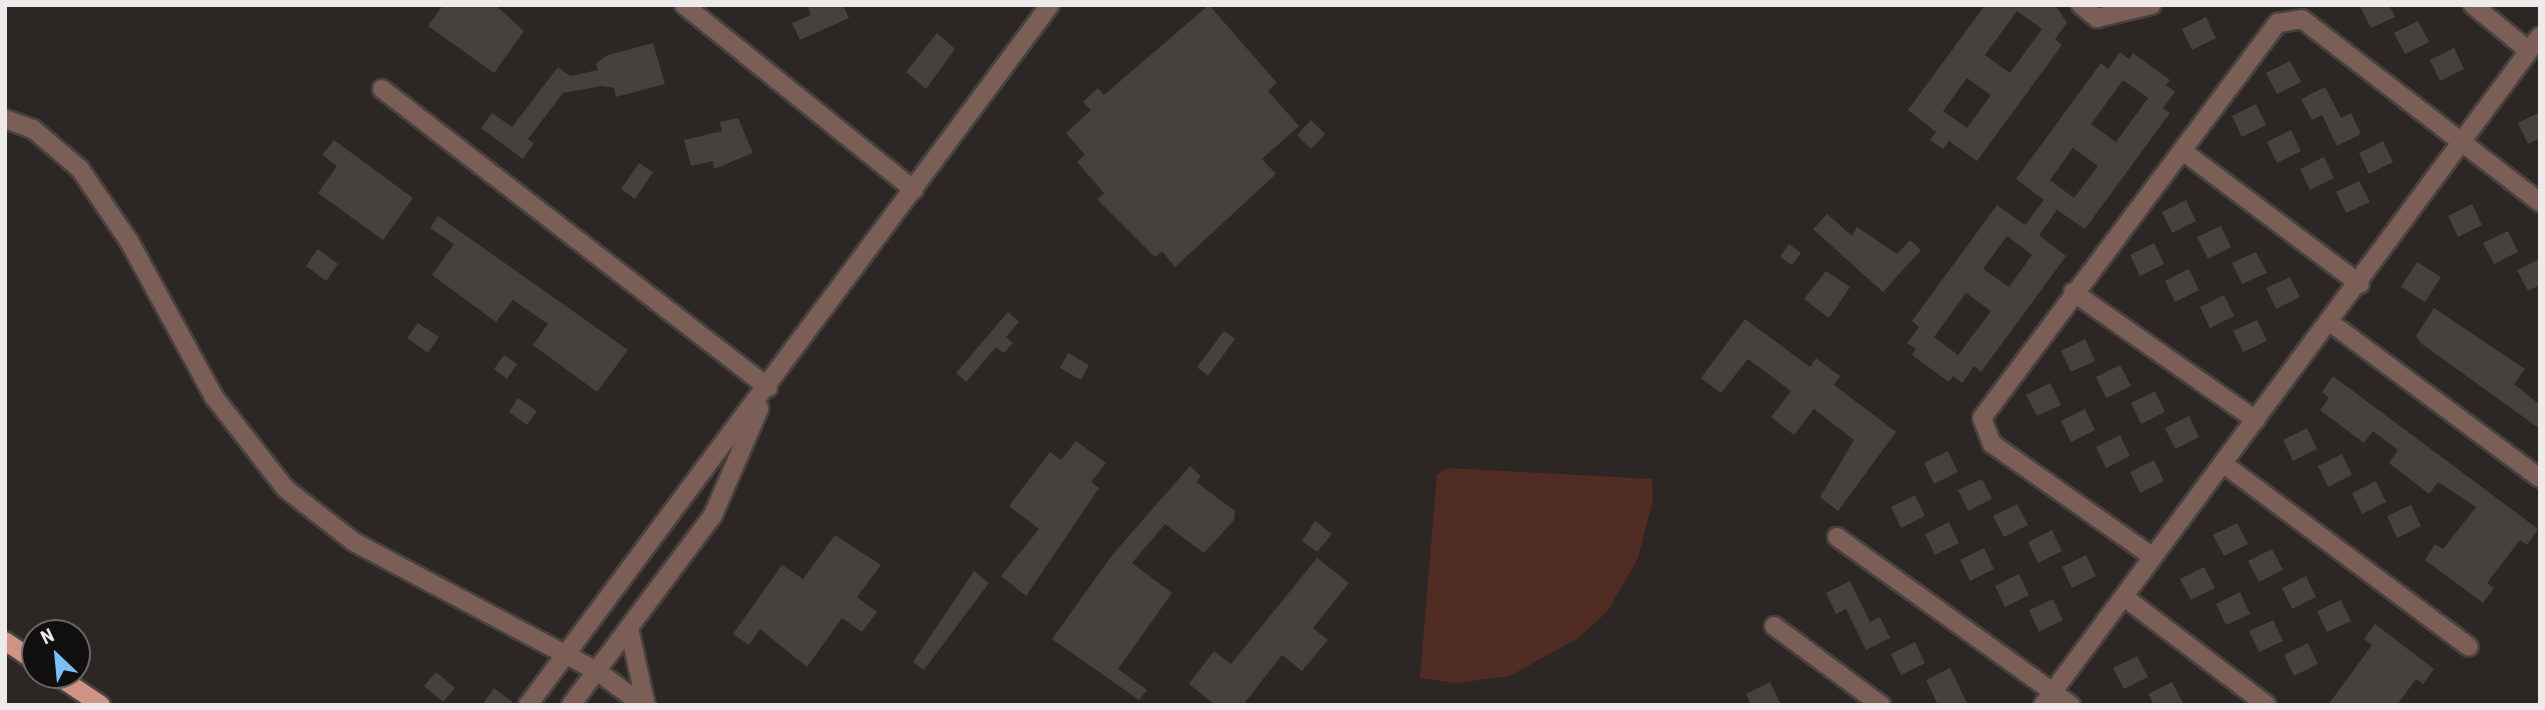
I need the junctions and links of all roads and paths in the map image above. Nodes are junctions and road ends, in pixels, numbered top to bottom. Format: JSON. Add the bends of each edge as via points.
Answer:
{"nodes":[{"id":1,"x":684,"y":5,"type":"edge"},
{"id":2,"x":1050,"y":5,"type":"edge"},
{"id":3,"x":2081,"y":5,"type":"edge"},
{"id":4,"x":2151,"y":5,"type":"edge"},
{"id":5,"x":2473,"y":5,"type":"edge"},
{"id":6,"x":2540,"y":36,"type":"edge"},
{"id":7,"x":2528,"y":50,"type":"junction"},
{"id":8,"x":382,"y":89,"type":"dead end"},
{"id":9,"x":5,"y":118,"type":"edge"},
{"id":10,"x":2459,"y":142,"type":"junction"},
{"id":11,"x":2184,"y":152,"type":"junction"},
{"id":12,"x":914,"y":190,"type":"junction"},
{"id":13,"x":2540,"y":202,"type":"edge"},
{"id":14,"x":2360,"y":284,"type":"junction"},
{"id":15,"x":2073,"y":292,"type":"junction"},
{"id":16,"x":2331,"y":323,"type":"junction"},
{"id":17,"x":768,"y":387,"type":"junction"},
{"id":18,"x":2256,"y":420,"type":"junction"},
{"id":19,"x":2224,"y":465,"type":"junction"},
{"id":20,"x":2540,"y":478,"type":"edge"},
{"id":21,"x":1837,"y":537,"type":"dead end"},
{"id":22,"x":2153,"y":557,"type":"junction"},
{"id":23,"x":2124,"y":597,"type":"junction"},
{"id":24,"x":1774,"y":626,"type":"dead end"},
{"id":25,"x":629,"y":628,"type":"junction"},
{"id":26,"x":5,"y":641,"type":"edge"},
{"id":27,"x":2469,"y":647,"type":"dead end"},
{"id":28,"x":21,"y":652,"type":"edge"},
{"id":29,"x":566,"y":655,"type":"junction"},
{"id":30,"x":597,"y":671,"type":"junction"},
{"id":31,"x":77,"y":689,"type":"edge"},
{"id":32,"x":2047,"y":698,"type":"edge"},
{"id":33,"x":101,"y":705,"type":"edge"},
{"id":34,"x":528,"y":705,"type":"edge"},
{"id":35,"x":571,"y":705,"type":"edge"},
{"id":36,"x":645,"y":705,"type":"edge"},
{"id":37,"x":1881,"y":705,"type":"edge"},
{"id":38,"x":2071,"y":705,"type":"edge"},
{"id":39,"x":2267,"y":705,"type":"edge"}],
"edges":[{"from":1,"to":12,"type":"street"},
{"from":2,"to":12,"type":"street"},
{"from":3,"to":4,"type":"street","via":[[2097,18]]},
{"from":5,"to":7,"type":"street"},
{"from":6,"to":7,"type":"street"},
{"from":7,"to":10,"type":"street"},
{"from":8,"to":17,"type":"street"},
{"from":9,"to":29,"type":"street","via":[[33,130],[80,169],[129,241],[214,397],[286,489],[354,542]]},
{"from":10,"to":11,"type":"street","via":[[2302,19],[2278,23]]},
{"from":10,"to":13,"type":"street"},
{"from":10,"to":14,"type":"street"},
{"from":11,"to":14,"type":"street"},
{"from":11,"to":15,"type":"street"},
{"from":12,"to":17,"type":"street"},
{"from":14,"to":16,"type":"street"},
{"from":15,"to":18,"type":"street"},
{"from":15,"to":22,"type":"street","via":[[1982,418],[1992,444]]},
{"from":16,"to":18,"type":"street"},
{"from":16,"to":20,"type":"street"},
{"from":17,"to":25,"type":"street","via":[[713,515]]},
{"from":17,"to":29,"type":"street"},
{"from":18,"to":19,"type":"street"},
{"from":19,"to":22,"type":"street"},
{"from":19,"to":27,"type":"street"},
{"from":21,"to":32,"type":"street"},
{"from":22,"to":23,"type":"street"},
{"from":23,"to":32,"type":"street"},
{"from":23,"to":39,"type":"street"},
{"from":24,"to":37,"type":"street"},
{"from":25,"to":30,"type":"street"},
{"from":25,"to":36,"type":"street"},
{"from":26,"to":28,"type":"main road"},
{"from":29,"to":30,"type":"street"},
{"from":29,"to":34,"type":"street"},
{"from":30,"to":35,"type":"street"},
{"from":30,"to":36,"type":"street"},
{"from":31,"to":33,"type":"main road"},
{"from":32,"to":38,"type":"street"}]}
